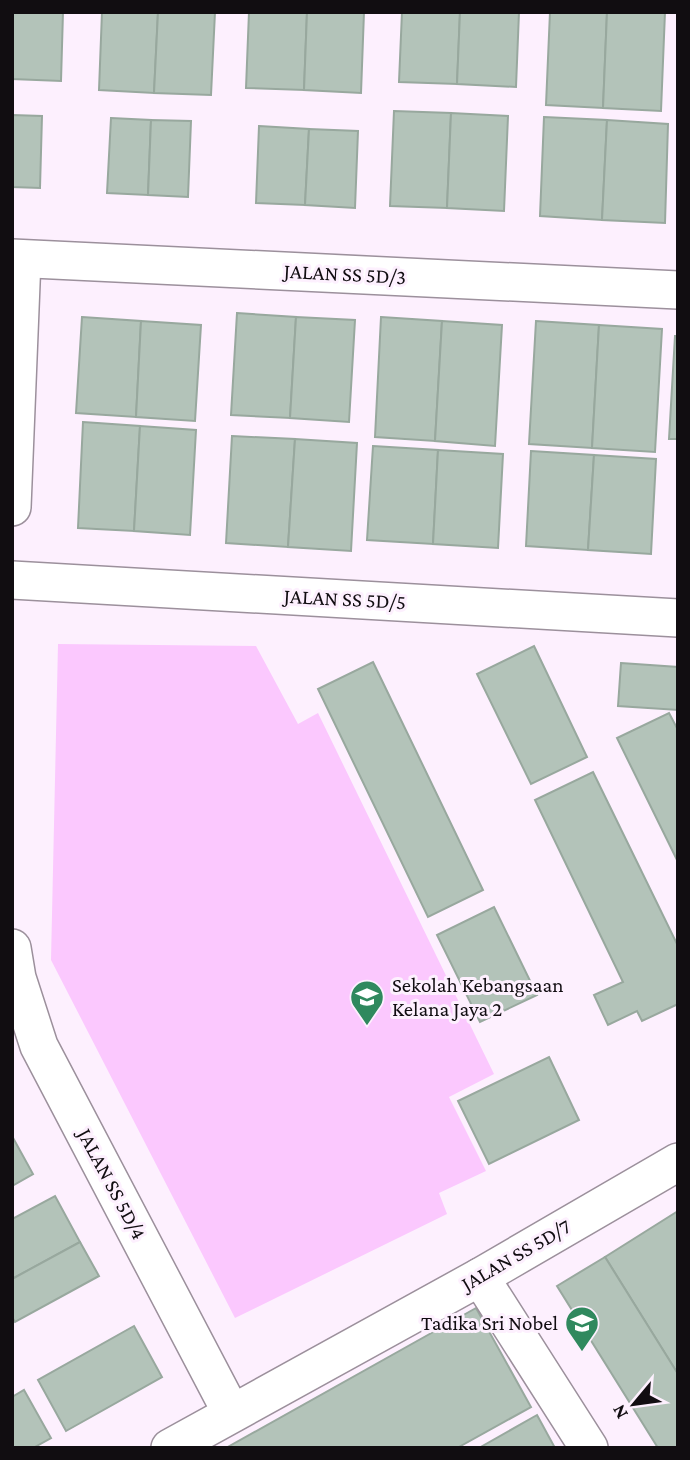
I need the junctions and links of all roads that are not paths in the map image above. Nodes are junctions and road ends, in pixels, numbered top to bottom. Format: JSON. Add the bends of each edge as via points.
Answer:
{"nodes":[{"id":1,"x":17,"y":258,"type":"edge"},
{"id":2,"x":678,"y":290,"type":"edge"},
{"id":3,"x":12,"y":507,"type":"edge"},
{"id":4,"x":12,"y":580,"type":"edge"},
{"id":5,"x":678,"y":618,"type":"edge"},
{"id":6,"x":12,"y":948,"type":"edge"},
{"id":7,"x":678,"y":1162,"type":"edge"},
{"id":8,"x":480,"y":1277,"type":"junction"},
{"id":9,"x":231,"y":1412,"type":"junction"},
{"id":10,"x":170,"y":1448,"type":"edge"},
{"id":11,"x":589,"y":1448,"type":"edge"}],
"edges":[{"from":1,"to":2,"type":"street","name":"JALAN SS 5D/3"},
{"from":1,"to":3,"type":"street"},
{"from":4,"to":5,"type":"street","name":"JALAN SS 5D/5"},
{"from":6,"to":9,"type":"street","name":"JALAN SS 5D/4","via":[[38,1046]]},
{"from":7,"to":8,"type":"street","name":"JALAN SS 5D/7"},
{"from":8,"to":9,"type":"street","name":"JALAN SS 5D/7"},
{"from":8,"to":11,"type":"street"},
{"from":9,"to":10,"type":"street","name":"JALAN SS 5D/7"}]}
